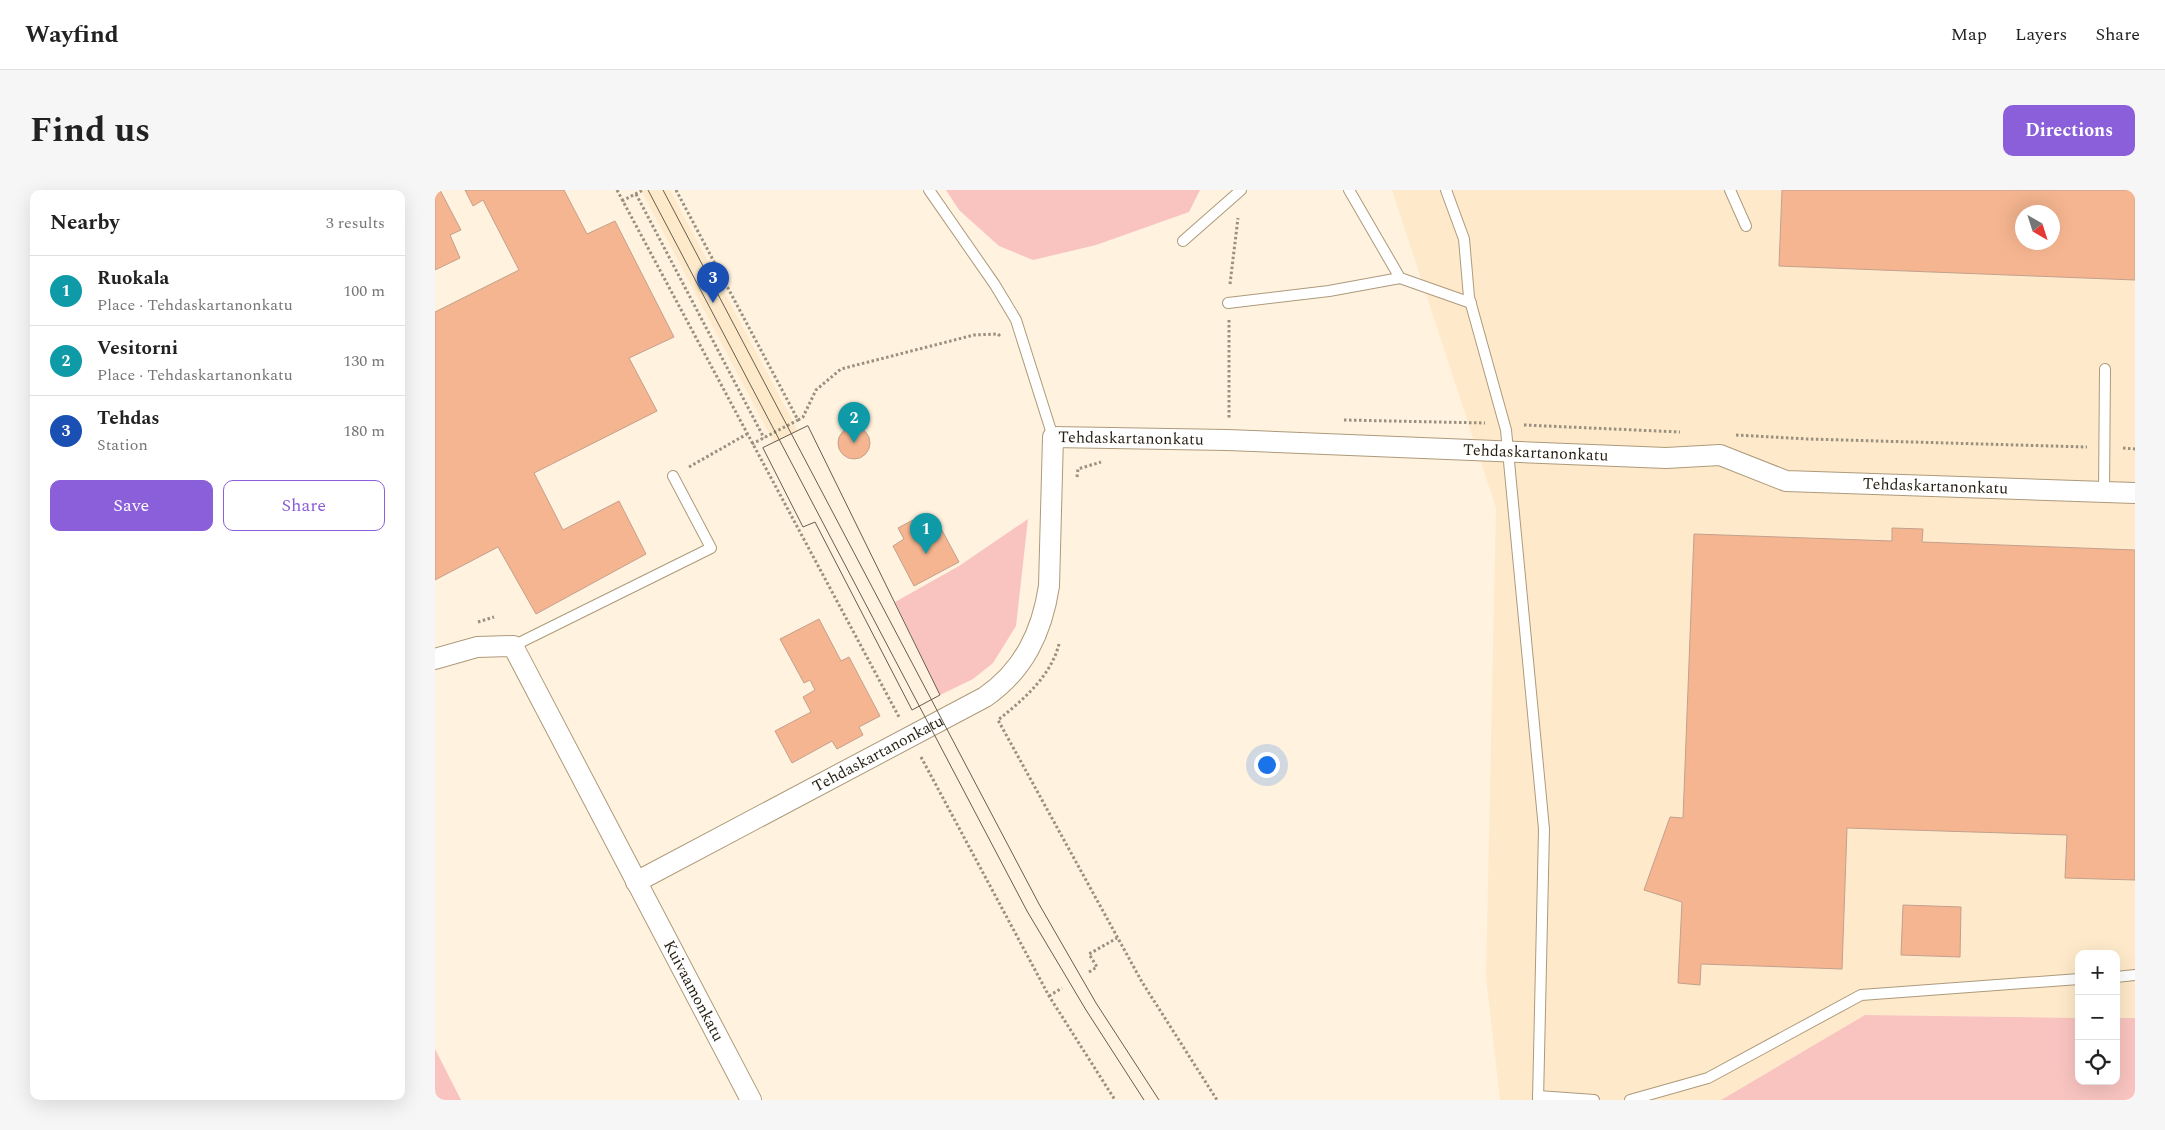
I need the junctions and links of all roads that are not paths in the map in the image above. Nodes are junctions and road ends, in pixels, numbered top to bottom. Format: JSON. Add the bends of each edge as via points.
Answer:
{"nodes":[{"id":1,"x":929,"y":190,"type":"edge"},
{"id":2,"x":1241,"y":190,"type":"edge"},
{"id":3,"x":1349,"y":190,"type":"edge"},
{"id":4,"x":1446,"y":190,"type":"edge"},
{"id":5,"x":1730,"y":190,"type":"edge"},
{"id":6,"x":1746,"y":226,"type":"dead end"},
{"id":7,"x":1183,"y":242,"type":"dead end"},
{"id":8,"x":1400,"y":278,"type":"junction"},
{"id":9,"x":1228,"y":303,"type":"road end"},
{"id":10,"x":1471,"y":303,"type":"junction"},
{"id":11,"x":2105,"y":369,"type":"dead end"},
{"id":12,"x":1053,"y":437,"type":"junction"},
{"id":13,"x":1508,"y":450,"type":"junction"},
{"id":14,"x":673,"y":476,"type":"dead end"},
{"id":15,"x":2104,"y":492,"type":"junction"},
{"id":16,"x":2135,"y":493,"type":"edge"},
{"id":17,"x":513,"y":646,"type":"junction"},
{"id":18,"x":435,"y":659,"type":"edge"},
{"id":19,"x":636,"y":882,"type":"junction"},
{"id":20,"x":2135,"y":975,"type":"edge"},
{"id":21,"x":2120,"y":977,"type":"edge"},
{"id":22,"x":2075,"y":979,"type":"edge"},
{"id":23,"x":1538,"y":1098,"type":"edge"},
{"id":24,"x":751,"y":1100,"type":"edge"},
{"id":25,"x":1594,"y":1100,"type":"edge"},
{"id":26,"x":1630,"y":1100,"type":"edge"}],
"edges":[{"from":1,"to":12,"type":"lane","via":[[1016,320]]},
{"from":2,"to":7,"type":"lane"},
{"from":3,"to":8,"type":"lane"},
{"from":4,"to":10,"type":"lane","via":[[1463,239]]},
{"from":5,"to":6,"type":"lane"},
{"from":8,"to":9,"type":"lane","via":[[1329,291]]},
{"from":8,"to":10,"type":"lane"},
{"from":10,"to":13,"type":"lane","via":[[1506,430]]},
{"from":11,"to":15,"type":"lane"},
{"from":12,"to":13,"type":"street","name":"Tehdaskartanonkatu"},
{"from":12,"to":19,"type":"street","name":"Tehdaskartanonkatu","via":[[1046,610],[1028,653],[1001,686],[985,697],[905,730]]},
{"from":13,"to":15,"type":"street","name":"Tehdaskartanonkatu","via":[[1666,458],[1720,455],[1786,481]]},
{"from":13,"to":23,"type":"lane","via":[[1544,829]]},
{"from":14,"to":17,"type":"lane","via":[[711,548]]},
{"from":15,"to":16,"type":"street","name":"Tehdaskartanonkatu"},
{"from":17,"to":18,"type":"street","via":[[477,647]]},
{"from":17,"to":19,"type":"street"},
{"from":19,"to":24,"type":"street","name":"Kuivaamonkatu"},
{"from":20,"to":21,"type":"lane"},
{"from":22,"to":26,"type":"lane","via":[[1861,995],[1708,1078]]},
{"from":23,"to":25,"type":"lane"}]}
